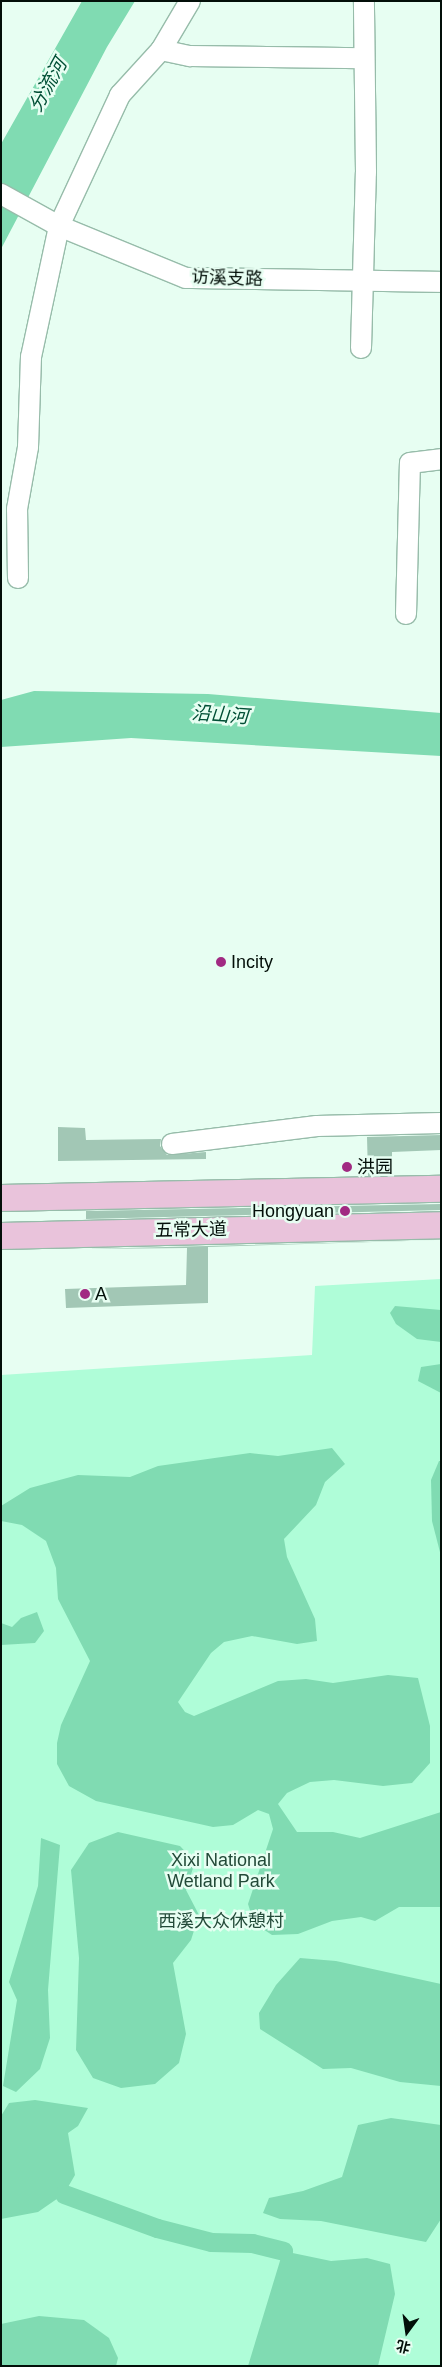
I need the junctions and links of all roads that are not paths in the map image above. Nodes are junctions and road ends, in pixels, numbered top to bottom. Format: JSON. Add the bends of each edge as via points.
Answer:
{"nodes":[{"id":1,"x":190,"y":1,"type":"edge"},
{"id":2,"x":364,"y":1,"type":"edge"},
{"id":3,"x":161,"y":50,"type":"junction"},
{"id":4,"x":364,"y":58,"type":"junction"},
{"id":5,"x":1,"y":194,"type":"edge"},
{"id":6,"x":60,"y":226,"type":"junction"},
{"id":7,"x":362,"y":280,"type":"junction"},
{"id":8,"x":441,"y":282,"type":"edge"},
{"id":9,"x":361,"y":348,"type":"dead end"},
{"id":10,"x":441,"y":459,"type":"edge"},
{"id":11,"x":18,"y":578,"type":"dead end"},
{"id":12,"x":406,"y":614,"type":"dead end"},
{"id":13,"x":441,"y":1123,"type":"edge"},
{"id":14,"x":172,"y":1144,"type":"dead end"},
{"id":15,"x":441,"y":1189,"type":"edge"},
{"id":16,"x":1,"y":1198,"type":"edge"},
{"id":17,"x":441,"y":1225,"type":"edge"},
{"id":18,"x":1,"y":1236,"type":"edge"}],
"edges":[{"from":1,"to":3,"type":"street"},
{"from":2,"to":4,"type":"street"},
{"from":3,"to":4,"type":"street","via":[[190,56]]},
{"from":3,"to":6,"type":"street","via":[[120,95]]},
{"from":4,"to":7,"type":"street","via":[[366,172]]},
{"from":5,"to":6,"type":"street","name":"访溪支路"},
{"from":6,"to":7,"type":"street","name":"访溪支路","via":[[186,278]]},
{"from":6,"to":11,"type":"street","via":[[31,357],[28,447],[17,509]]},
{"from":7,"to":8,"type":"street","name":"访溪支路"},
{"from":7,"to":9,"type":"street"},
{"from":10,"to":12,"type":"street","via":[[410,463]]},
{"from":13,"to":14,"type":"street","via":[[316,1126]]},
{"from":15,"to":16,"type":"main road","name":"五常大道"},
{"from":17,"to":18,"type":"main road","name":"五常大道"}]}
